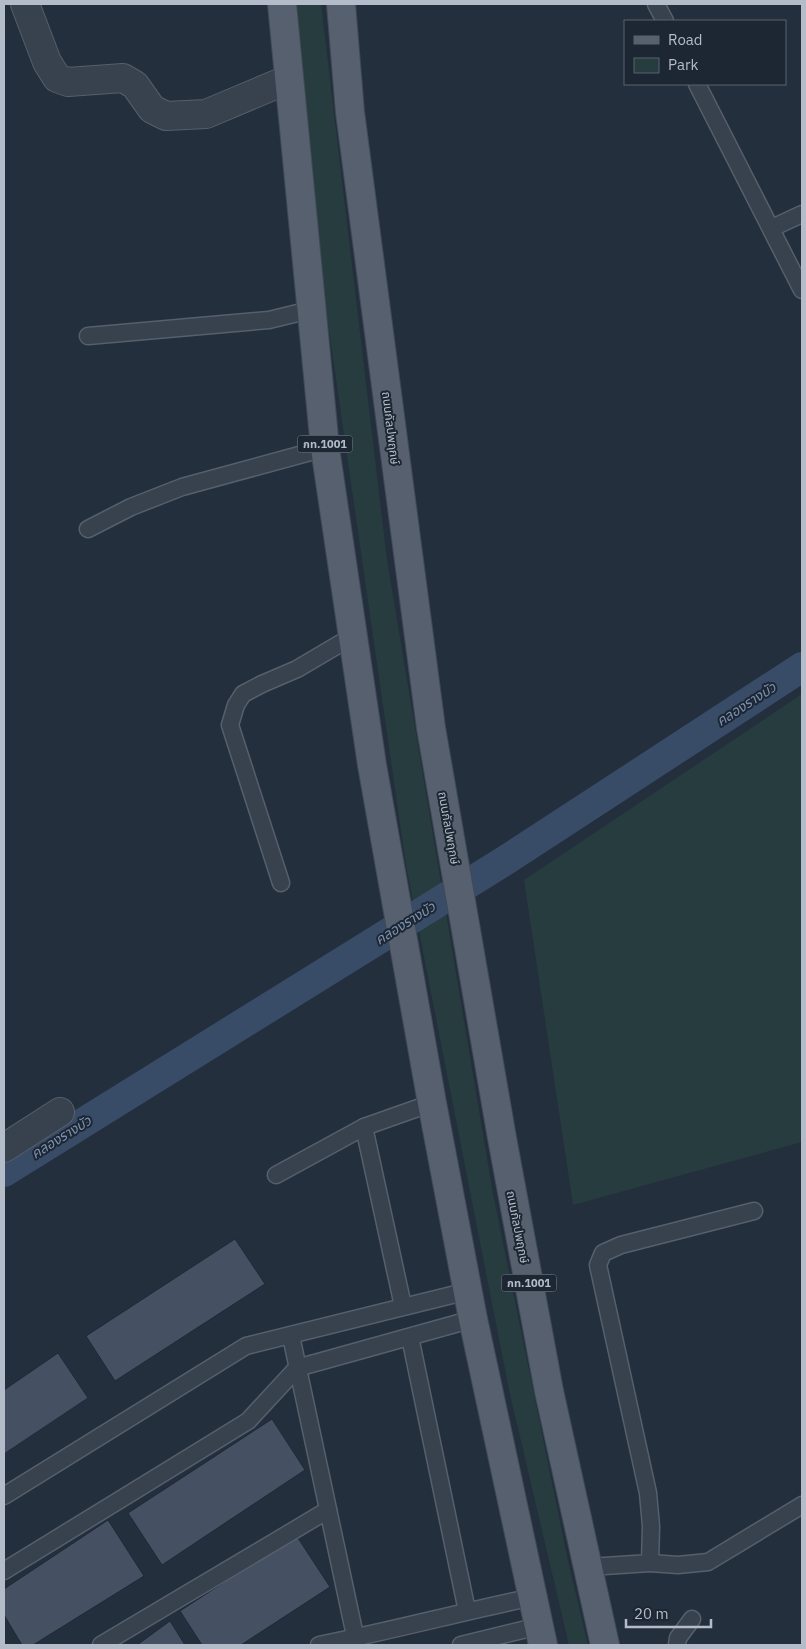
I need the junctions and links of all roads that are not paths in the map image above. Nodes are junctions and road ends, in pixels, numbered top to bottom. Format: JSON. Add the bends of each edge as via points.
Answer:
{"nodes":[{"id":1,"x":25,"y":4,"type":"edge"},
{"id":2,"x":282,"y":4,"type":"edge"},
{"id":3,"x":341,"y":4,"type":"edge"},
{"id":4,"x":656,"y":4,"type":"edge"},
{"id":5,"x":664,"y":20,"type":"edge"},
{"id":6,"x":289,"y":79,"type":"junction"},
{"id":7,"x":698,"y":85,"type":"edge"},
{"id":8,"x":802,"y":214,"type":"edge"},
{"id":9,"x":772,"y":228,"type":"junction"},
{"id":10,"x":802,"y":290,"type":"edge"},
{"id":11,"x":310,"y":310,"type":"junction"},
{"id":12,"x":88,"y":336,"type":"dead end"},
{"id":13,"x":325,"y":448,"type":"junction"},
{"id":14,"x":88,"y":529,"type":"dead end"},
{"id":15,"x":353,"y":636,"type":"junction"},
{"id":16,"x":281,"y":883,"type":"dead end"},
{"id":17,"x":432,"y":1103,"type":"junction"},
{"id":18,"x":60,"y":1112,"type":"dead end"},
{"id":19,"x":364,"y":1127,"type":"junction"},
{"id":20,"x":4,"y":1148,"type":"edge"},
{"id":21,"x":276,"y":1175,"type":"dead end"},
{"id":22,"x":754,"y":1210,"type":"dead end"},
{"id":23,"x":468,"y":1291,"type":"junction"},
{"id":24,"x":403,"y":1306,"type":"junction"},
{"id":25,"x":473,"y":1319,"type":"junction"},
{"id":26,"x":291,"y":1336,"type":"junction"},
{"id":27,"x":410,"y":1337,"type":"junction"},
{"id":28,"x":297,"y":1368,"type":"junction"},
{"id":29,"x":4,"y":1496,"type":"edge"},
{"id":30,"x":802,"y":1506,"type":"edge"},
{"id":31,"x":328,"y":1510,"type":"junction"},
{"id":32,"x":650,"y":1563,"type":"junction"},
{"id":33,"x":588,"y":1567,"type":"junction"},
{"id":34,"x":4,"y":1571,"type":"edge"},
{"id":35,"x":533,"y":1597,"type":"junction"},
{"id":36,"x":467,"y":1611,"type":"junction"},
{"id":37,"x":692,"y":1619,"type":"dead end"},
{"id":38,"x":541,"y":1635,"type":"edge"},
{"id":39,"x":357,"y":1642,"type":"edge"},
{"id":40,"x":100,"y":1645,"type":"edge"},
{"id":41,"x":319,"y":1645,"type":"edge"},
{"id":42,"x":461,"y":1645,"type":"edge"},
{"id":43,"x":605,"y":1645,"type":"edge"},
{"id":44,"x":677,"y":1645,"type":"edge"}],
"edges":[{"from":1,"to":6,"type":"street","via":[[47,62],[57,78],[68,82],[123,78],[135,85],[152,109],[166,116],[206,114]]},
{"from":2,"to":6,"type":"main road","number":"กท.1001"},
{"from":3,"to":33,"type":"main road","name":"ถนนกัลปพฤกษ์","number":"กท.1001","via":[[350,112],[431,728],[549,1391]]},
{"from":4,"to":5,"type":"lane"},
{"from":6,"to":11,"type":"main road","number":"กท.1001"},
{"from":7,"to":9,"type":"lane"},
{"from":8,"to":9,"type":"lane"},
{"from":9,"to":10,"type":"lane"},
{"from":11,"to":12,"type":"lane","via":[[269,320]]},
{"from":11,"to":13,"type":"main road","number":"กท.1001"},
{"from":13,"to":14,"type":"lane","via":[[182,487],[131,507]]},
{"from":13,"to":15,"type":"main road","number":"กท.1001"},
{"from":15,"to":16,"type":"lane","via":[[297,669],[244,694],[236,705],[230,725]]},
{"from":15,"to":17,"type":"main road","number":"กท.1001","via":[[392,882]]},
{"from":17,"to":19,"type":"lane"},
{"from":17,"to":23,"type":"main road","number":"กท.1001"},
{"from":18,"to":20,"type":"street"},
{"from":19,"to":21,"type":"lane"},
{"from":19,"to":24,"type":"lane"},
{"from":22,"to":32,"type":"lane","via":[[622,1245],[603,1253],[598,1265],[648,1492]]},
{"from":23,"to":24,"type":"lane"},
{"from":23,"to":25,"type":"main road","number":"กท.1001"},
{"from":24,"to":26,"type":"lane"},
{"from":25,"to":27,"type":"lane"},
{"from":25,"to":35,"type":"main road","number":"กท.1001"},
{"from":26,"to":28,"type":"lane"},
{"from":26,"to":29,"type":"lane","via":[[246,1346],[232,1353]]},
{"from":27,"to":28,"type":"lane"},
{"from":27,"to":36,"type":"lane"},
{"from":28,"to":31,"type":"lane"},
{"from":28,"to":34,"type":"lane","via":[[248,1421]]},
{"from":30,"to":32,"type":"lane","via":[[708,1562]]},
{"from":31,"to":39,"type":"lane"},
{"from":31,"to":40,"type":"lane"},
{"from":32,"to":33,"type":"lane"},
{"from":33,"to":43,"type":"main road","name":"ถนนกัลปพฤกษ์","number":"กท.1001"},
{"from":35,"to":36,"type":"lane"},
{"from":35,"to":38,"type":"main road","number":"กท.1001"},
{"from":36,"to":39,"type":"lane"},
{"from":37,"to":44,"type":"lane","via":[[678,1638]]},
{"from":38,"to":42,"type":"lane"},
{"from":39,"to":41,"type":"lane"}]}
